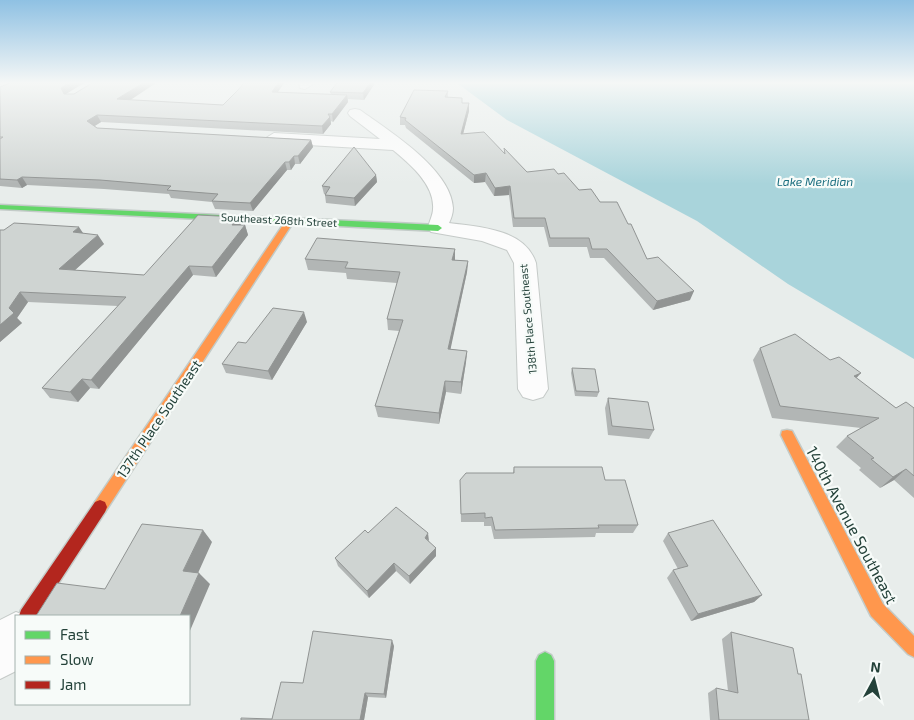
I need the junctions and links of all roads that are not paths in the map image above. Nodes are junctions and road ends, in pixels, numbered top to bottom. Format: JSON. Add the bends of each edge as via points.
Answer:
{"nodes":[{"id":1,"x":360,"y":117,"type":"edge"},
{"id":2,"x":259,"y":138,"type":"edge"},
{"id":3,"x":398,"y":145,"type":"junction"},
{"id":4,"x":0,"y":207,"type":"edge"},
{"id":5,"x":290,"y":221,"type":"junction"},
{"id":6,"x":438,"y":228,"type":"junction"},
{"id":7,"x":533,"y":388,"type":"dead end"},
{"id":8,"x":787,"y":435,"type":"dead end"},
{"id":9,"x":28,"y":615,"type":"edge"},
{"id":10,"x":15,"y":634,"type":"edge"},
{"id":11,"x":914,"y":648,"type":"edge"},
{"id":12,"x":0,"y":657,"type":"edge"},
{"id":13,"x":545,"y":661,"type":"dead end"},
{"id":14,"x":545,"y":720,"type":"edge"}],
"edges":[{"from":1,"to":3,"type":"street"},
{"from":2,"to":3,"type":"street"},
{"from":3,"to":6,"type":"street","via":[[439,192],[443,208]]},
{"from":4,"to":5,"type":"street","name":"Southeast 268th Street"},
{"from":5,"to":6,"type":"street","name":"Southeast 268th Street"},
{"from":5,"to":9,"type":"street","name":"137th Place Southeast"},
{"from":6,"to":7,"type":"street","name":"138th Place Southeast","via":[[492,237],[509,242],[520,251],[525,264]]},
{"from":8,"to":11,"type":"street","name":"140th Avenue Southeast","via":[[877,610]]},
{"from":10,"to":12,"type":"street"},
{"from":13,"to":14,"type":"street"}]}
